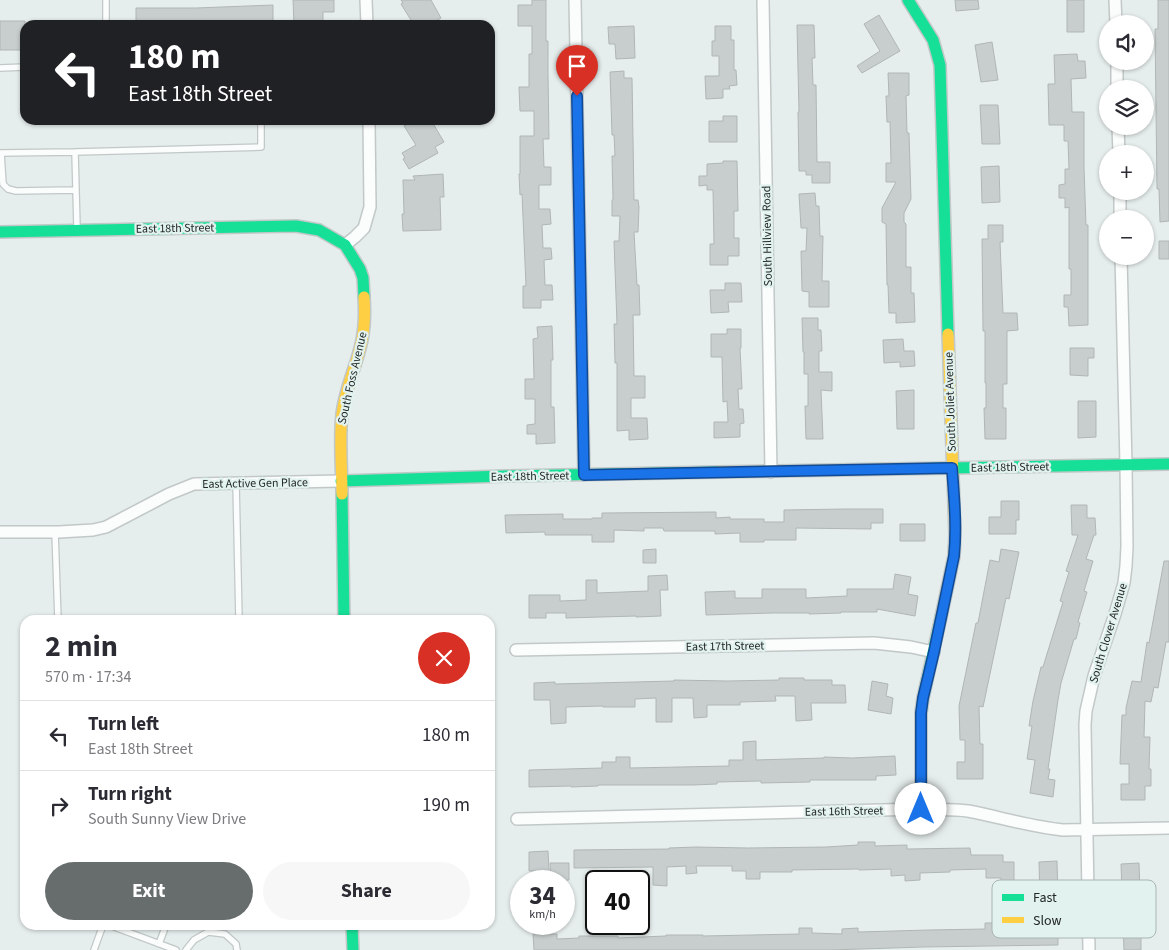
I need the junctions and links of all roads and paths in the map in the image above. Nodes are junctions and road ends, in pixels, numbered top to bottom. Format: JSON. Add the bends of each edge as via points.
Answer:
{"nodes":[{"id":1,"x":106,"y":0,"type":"edge"},
{"id":2,"x":366,"y":0,"type":"edge"},
{"id":3,"x":575,"y":0,"type":"edge"},
{"id":4,"x":763,"y":0,"type":"edge"},
{"id":5,"x":908,"y":0,"type":"edge"},
{"id":6,"x":1115,"y":0,"type":"edge"},
{"id":7,"x":1116,"y":15,"type":"edge"},
{"id":8,"x":106,"y":20,"type":"edge"},
{"id":9,"x":367,"y":20,"type":"edge"},
{"id":10,"x":20,"y":67,"type":"edge"},
{"id":11,"x":0,"y":68,"type":"edge"},
{"id":12,"x":261,"y":125,"type":"edge"},
{"id":13,"x":369,"y":125,"type":"edge"},
{"id":14,"x":75,"y":152,"type":"junction"},
{"id":15,"x":1,"y":153,"type":"edge"},
{"id":16,"x":75,"y":190,"type":"junction"},
{"id":17,"x":77,"y":230,"type":"junction"},
{"id":18,"x":0,"y":232,"type":"edge"},
{"id":19,"x":345,"y":245,"type":"junction"},
{"id":20,"x":1121,"y":265,"type":"edge"},
{"id":21,"x":1169,"y":464,"type":"edge"},
{"id":22,"x":1126,"y":465,"type":"junction"},
{"id":23,"x":952,"y":468,"type":"junction"},
{"id":24,"x":771,"y":472,"type":"junction"},
{"id":25,"x":584,"y":475,"type":"junction"},
{"id":26,"x":341,"y":481,"type":"junction"},
{"id":27,"x":236,"y":483,"type":"junction"},
{"id":28,"x":0,"y":532,"type":"edge"},
{"id":29,"x":55,"y":532,"type":"junction"},
{"id":30,"x":58,"y":615,"type":"edge"},
{"id":31,"x":239,"y":615,"type":"edge"},
{"id":32,"x":344,"y":615,"type":"edge"},
{"id":33,"x":516,"y":650,"type":"dead end"},
{"id":34,"x":934,"y":652,"type":"junction"},
{"id":35,"x":921,"y":809,"type":"junction"},
{"id":36,"x":516,"y":819,"type":"dead end"},
{"id":37,"x":1169,"y":828,"type":"edge"},
{"id":38,"x":1087,"y":830,"type":"junction"},
{"id":39,"x":1088,"y":880,"type":"edge"},
{"id":40,"x":101,"y":930,"type":"edge"},
{"id":41,"x":127,"y":930,"type":"edge"},
{"id":42,"x":164,"y":930,"type":"edge"},
{"id":43,"x":352,"y":930,"type":"edge"},
{"id":44,"x":158,"y":944,"type":"junction"},
{"id":45,"x":94,"y":950,"type":"edge"},
{"id":46,"x":176,"y":950,"type":"edge"},
{"id":47,"x":186,"y":950,"type":"edge"},
{"id":48,"x":237,"y":950,"type":"edge"},
{"id":49,"x":353,"y":950,"type":"edge"}],
"edges":[{"from":1,"to":8,"type":"lane"},
{"from":2,"to":9,"type":"street"},
{"from":3,"to":25,"type":"street"},
{"from":4,"to":24,"type":"street","name":"South Hillview Road"},
{"from":5,"to":23,"type":"street","name":"South Joliet Avenue","via":[[933,40],[942,85]]},
{"from":6,"to":7,"type":"street"},
{"from":10,"to":11,"type":"lane"},
{"from":12,"to":14,"type":"lane","via":[[261,147]]},
{"from":13,"to":19,"type":"street","via":[[370,207],[364,228]]},
{"from":14,"to":15,"type":"lane"},
{"from":14,"to":16,"type":"lane"},
{"from":15,"to":16,"type":"lane","via":[[3,184],[8,189]]},
{"from":16,"to":17,"type":"lane"},
{"from":17,"to":18,"type":"street","name":"East 18th Street"},
{"from":17,"to":19,"type":"street","name":"East 18th Street","via":[[296,226],[319,230]]},
{"from":19,"to":26,"type":"street","name":"South Foss Avenue","via":[[363,278],[365,316],[362,340],[342,413]]},
{"from":20,"to":22,"type":"street","name":"South Clover Avenue"},
{"from":21,"to":22,"type":"street","name":"East 18th Street"},
{"from":22,"to":23,"type":"street","name":"East 18th Street"},
{"from":22,"to":38,"type":"street","name":"South Clover Avenue","via":[[1124,583],[1086,711]]},
{"from":23,"to":24,"type":"street","name":"East 18th Street"},
{"from":23,"to":34,"type":"street","name":"South Joliet Avenue","via":[[954,556]]},
{"from":24,"to":25,"type":"street","name":"East 18th Street"},
{"from":25,"to":26,"type":"street","name":"East 18th Street"},
{"from":26,"to":27,"type":"street","name":"East Active Gen Place"},
{"from":26,"to":32,"type":"street","name":"South Foss Avenue"},
{"from":27,"to":29,"type":"street","name":"East Active Gen Place","via":[[194,484],[106,527]]},
{"from":27,"to":31,"type":"lane"},
{"from":28,"to":29,"type":"street","name":"East Active Gen Place"},
{"from":29,"to":30,"type":"lane"},
{"from":33,"to":34,"type":"street","name":"East 17th Street","via":[[874,643]]},
{"from":34,"to":35,"type":"street","name":"South Joliet Avenue","via":[[921,713]]},
{"from":35,"to":36,"type":"street","name":"East 16th Street"},
{"from":35,"to":38,"type":"street","name":"East 16th Street","via":[[965,811],[1047,829]]},
{"from":37,"to":38,"type":"street","name":"East 16th Street"},
{"from":38,"to":39,"type":"street","name":"South Clover Avenue"},
{"from":40,"to":45,"type":"lane"},
{"from":41,"to":44,"type":"lane"},
{"from":42,"to":44,"type":"lane"},
{"from":43,"to":49,"type":"street"},
{"from":44,"to":46,"type":"lane"},
{"from":47,"to":48,"type":"lane","via":[[194,940],[208,932],[225,934],[236,944]]}]}
